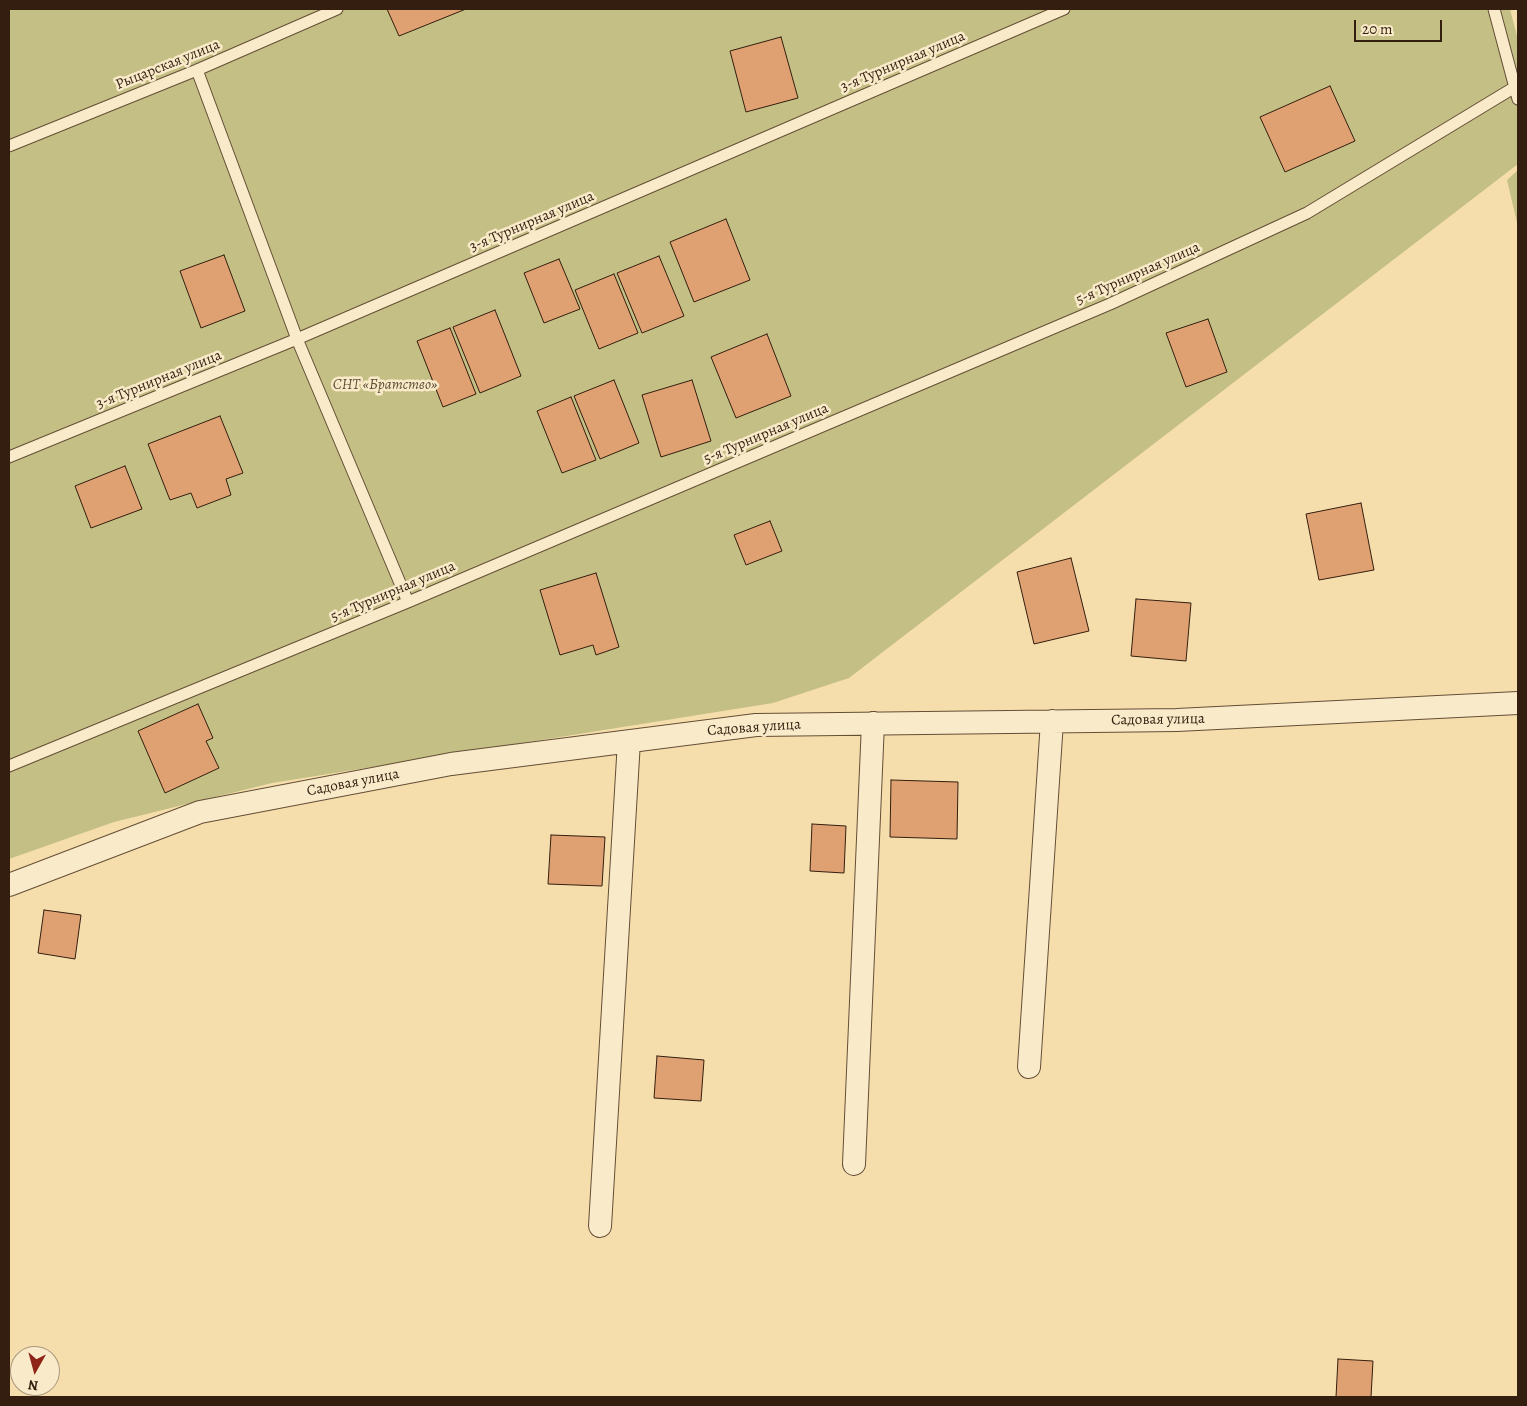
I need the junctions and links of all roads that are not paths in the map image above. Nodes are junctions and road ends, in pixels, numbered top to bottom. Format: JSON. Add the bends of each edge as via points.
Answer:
{"nodes":[{"id":1,"x":337,"y":9,"type":"edge"},
{"id":2,"x":1064,"y":9,"type":"edge"},
{"id":3,"x":1494,"y":9,"type":"edge"},
{"id":4,"x":196,"y":70,"type":"junction"},
{"id":5,"x":1515,"y":88,"type":"junction"},
{"id":6,"x":1518,"y":99,"type":"edge"},
{"id":7,"x":9,"y":146,"type":"edge"},
{"id":8,"x":297,"y":340,"type":"junction"},
{"id":9,"x":9,"y":457,"type":"edge"},
{"id":10,"x":408,"y":602,"type":"junction"},
{"id":11,"x":1518,"y":703,"type":"edge"},
{"id":12,"x":1052,"y":722,"type":"junction"},
{"id":13,"x":873,"y":723,"type":"junction"},
{"id":14,"x":629,"y":741,"type":"junction"},
{"id":15,"x":9,"y":766,"type":"edge"},
{"id":16,"x":9,"y":885,"type":"edge"},
{"id":17,"x":1029,"y":1067,"type":"dead end"},
{"id":18,"x":854,"y":1164,"type":"dead end"},
{"id":19,"x":600,"y":1226,"type":"dead end"}],
"edges":[{"from":1,"to":4,"type":"lane","name":"Рыцарская улица"},
{"from":2,"to":8,"type":"lane","name":"3-я Турнирная улица"},
{"from":3,"to":5,"type":"lane"},
{"from":4,"to":7,"type":"lane","name":"Рыцарская улица"},
{"from":4,"to":8,"type":"lane"},
{"from":5,"to":6,"type":"lane"},
{"from":5,"to":10,"type":"lane","name":"5-я Турнирная улица","via":[[1289,222],[1110,304]]},
{"from":8,"to":9,"type":"lane","name":"3-я Турнирная улица"},
{"from":8,"to":10,"type":"lane"},
{"from":10,"to":15,"type":"lane","name":"5-я Турнирная улица"},
{"from":11,"to":12,"type":"street","name":"Садовая улица","via":[[1178,720]]},
{"from":12,"to":13,"type":"street","name":"Садовая улица"},
{"from":12,"to":17,"type":"street"},
{"from":13,"to":14,"type":"street","name":"Садовая улица","via":[[756,724]]},
{"from":13,"to":18,"type":"street"},
{"from":14,"to":16,"type":"street","name":"Садовая улица","via":[[451,764],[200,812]]},
{"from":14,"to":19,"type":"street"}]}
